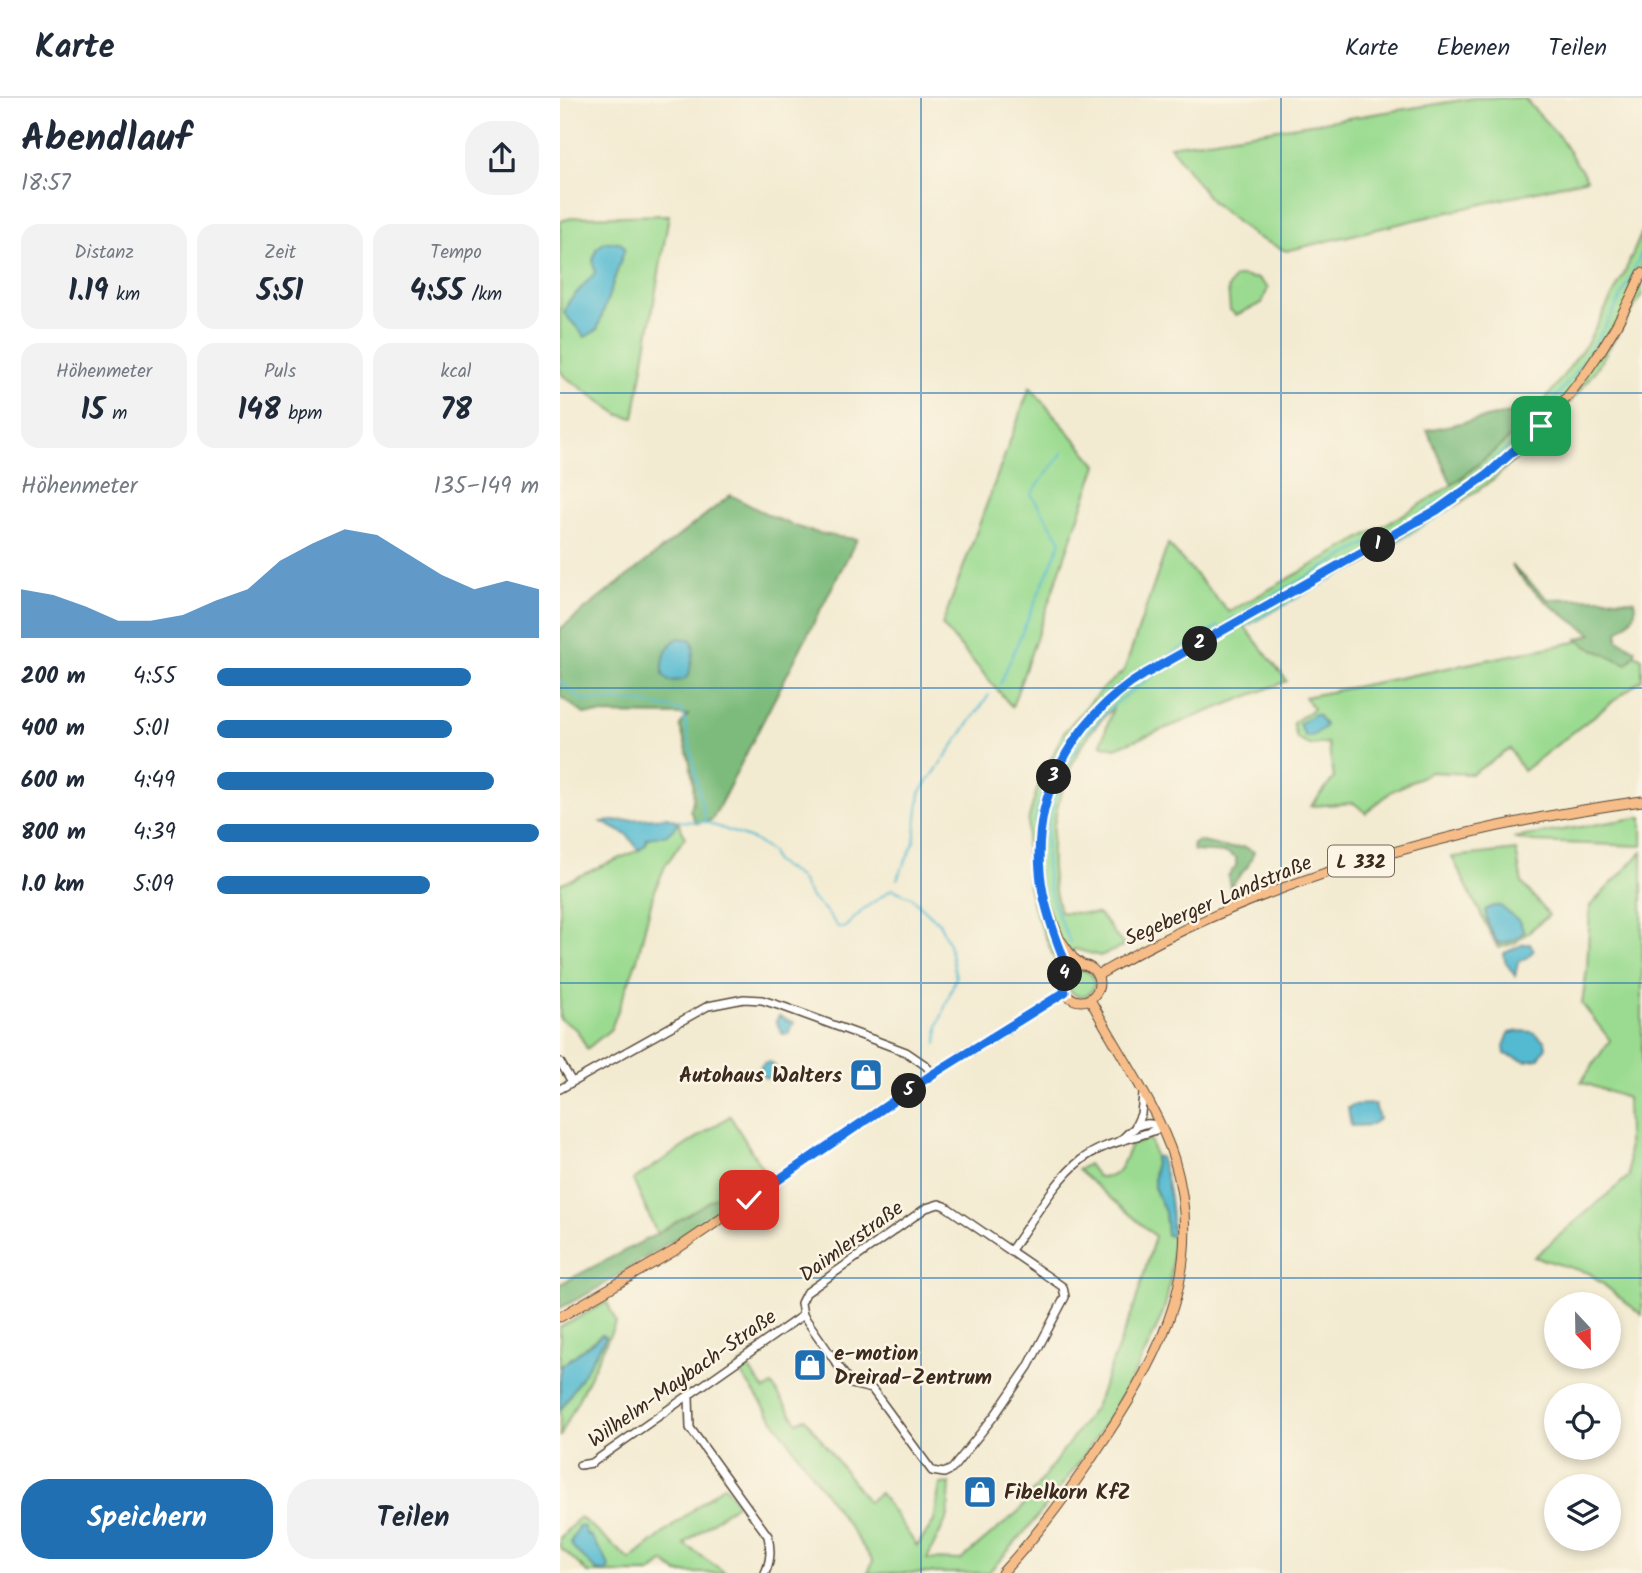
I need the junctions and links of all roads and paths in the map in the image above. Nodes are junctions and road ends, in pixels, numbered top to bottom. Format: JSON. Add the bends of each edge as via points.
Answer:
{"nodes":[{"id":1,"x":1642,"y":273,"type":"edge"},
{"id":2,"x":1642,"y":801,"type":"edge"},
{"id":3,"x":1057,"y":935,"type":"junction"},
{"id":4,"x":1081,"y":964,"type":"junction"},
{"id":5,"x":1067,"y":971,"type":"junction"},
{"id":6,"x":1098,"y":975,"type":"junction"},
{"id":7,"x":1065,"y":992,"type":"junction"},
{"id":8,"x":1090,"y":999,"type":"junction"},
{"id":9,"x":560,"y":1062,"type":"edge"},
{"id":10,"x":933,"y":1074,"type":"junction"},
{"id":11,"x":572,"y":1082,"type":"junction"},
{"id":12,"x":560,"y":1089,"type":"edge"},
{"id":13,"x":1143,"y":1094,"type":"junction"},
{"id":14,"x":1135,"y":1128,"type":"junction"},
{"id":15,"x":1161,"y":1128,"type":"junction"},
{"id":16,"x":1121,"y":1139,"type":"junction"},
{"id":17,"x":1011,"y":1250,"type":"junction"},
{"id":18,"x":803,"y":1315,"type":"junction"},
{"id":19,"x":560,"y":1317,"type":"edge"},
{"id":20,"x":689,"y":1396,"type":"junction"},
{"id":21,"x":580,"y":1465,"type":"dead end"},
{"id":22,"x":765,"y":1573,"type":"edge"},
{"id":23,"x":1002,"y":1573,"type":"edge"}],
"edges":[{"from":1,"to":3,"type":"main road","via":[[1603,348],[1573,389],[1541,426],[1488,474],[1406,529],[1133,681],[1090,719],[1070,744],[1054,777],[1041,825],[1041,876]]},
{"from":2,"to":6,"type":"main road","name":"Segeberger Landstraße","number":"L 332","via":[[1466,834],[1323,873],[1198,924]]},
{"from":3,"to":4,"type":"main road"},
{"from":3,"to":5,"type":"main road"},
{"from":4,"to":5,"type":"main road"},
{"from":4,"to":6,"type":"main road"},
{"from":5,"to":7,"type":"main road"},
{"from":6,"to":8,"type":"main road","via":[[1098,989]]},
{"from":7,"to":8,"type":"main road","via":[[1077,1000]]},
{"from":7,"to":10,"type":"main road"},
{"from":8,"to":13,"type":"main road"},
{"from":9,"to":11,"type":"street"},
{"from":10,"to":11,"type":"street","via":[[905,1052],[784,1007],[744,999],[708,1006]]},
{"from":10,"to":19,"type":"main road","via":[[674,1251]]},
{"from":11,"to":12,"type":"street"},
{"from":13,"to":14,"type":"street"},
{"from":13,"to":15,"type":"main road"},
{"from":14,"to":15,"type":"street","via":[[1147,1122]]},
{"from":14,"to":16,"type":"street"},
{"from":15,"to":16,"type":"street"},
{"from":15,"to":23,"type":"main road","via":[[1176,1166],[1184,1209],[1184,1263],[1174,1310],[1119,1417],[1055,1511]]},
{"from":16,"to":17,"type":"street","via":[[1071,1169]]},
{"from":17,"to":18,"type":"street","name":"Daimlerstraße","via":[[945,1206],[933,1205],[806,1293],[801,1303]]},
{"from":17,"to":18,"type":"street","name":"Daimlerstraße","via":[[1063,1287],[1065,1297],[1001,1405],[952,1469],[944,1473],[932,1471],[872,1389],[851,1384]]},
{"from":18,"to":20,"type":"street","name":"Wilhelm-Maybach-Straße"},
{"from":20,"to":21,"type":"street","name":"Wilhelm-Maybach-Straße","via":[[592,1462]]},
{"from":20,"to":22,"type":"street","via":[[690,1428],[768,1536],[770,1562]]}]}
